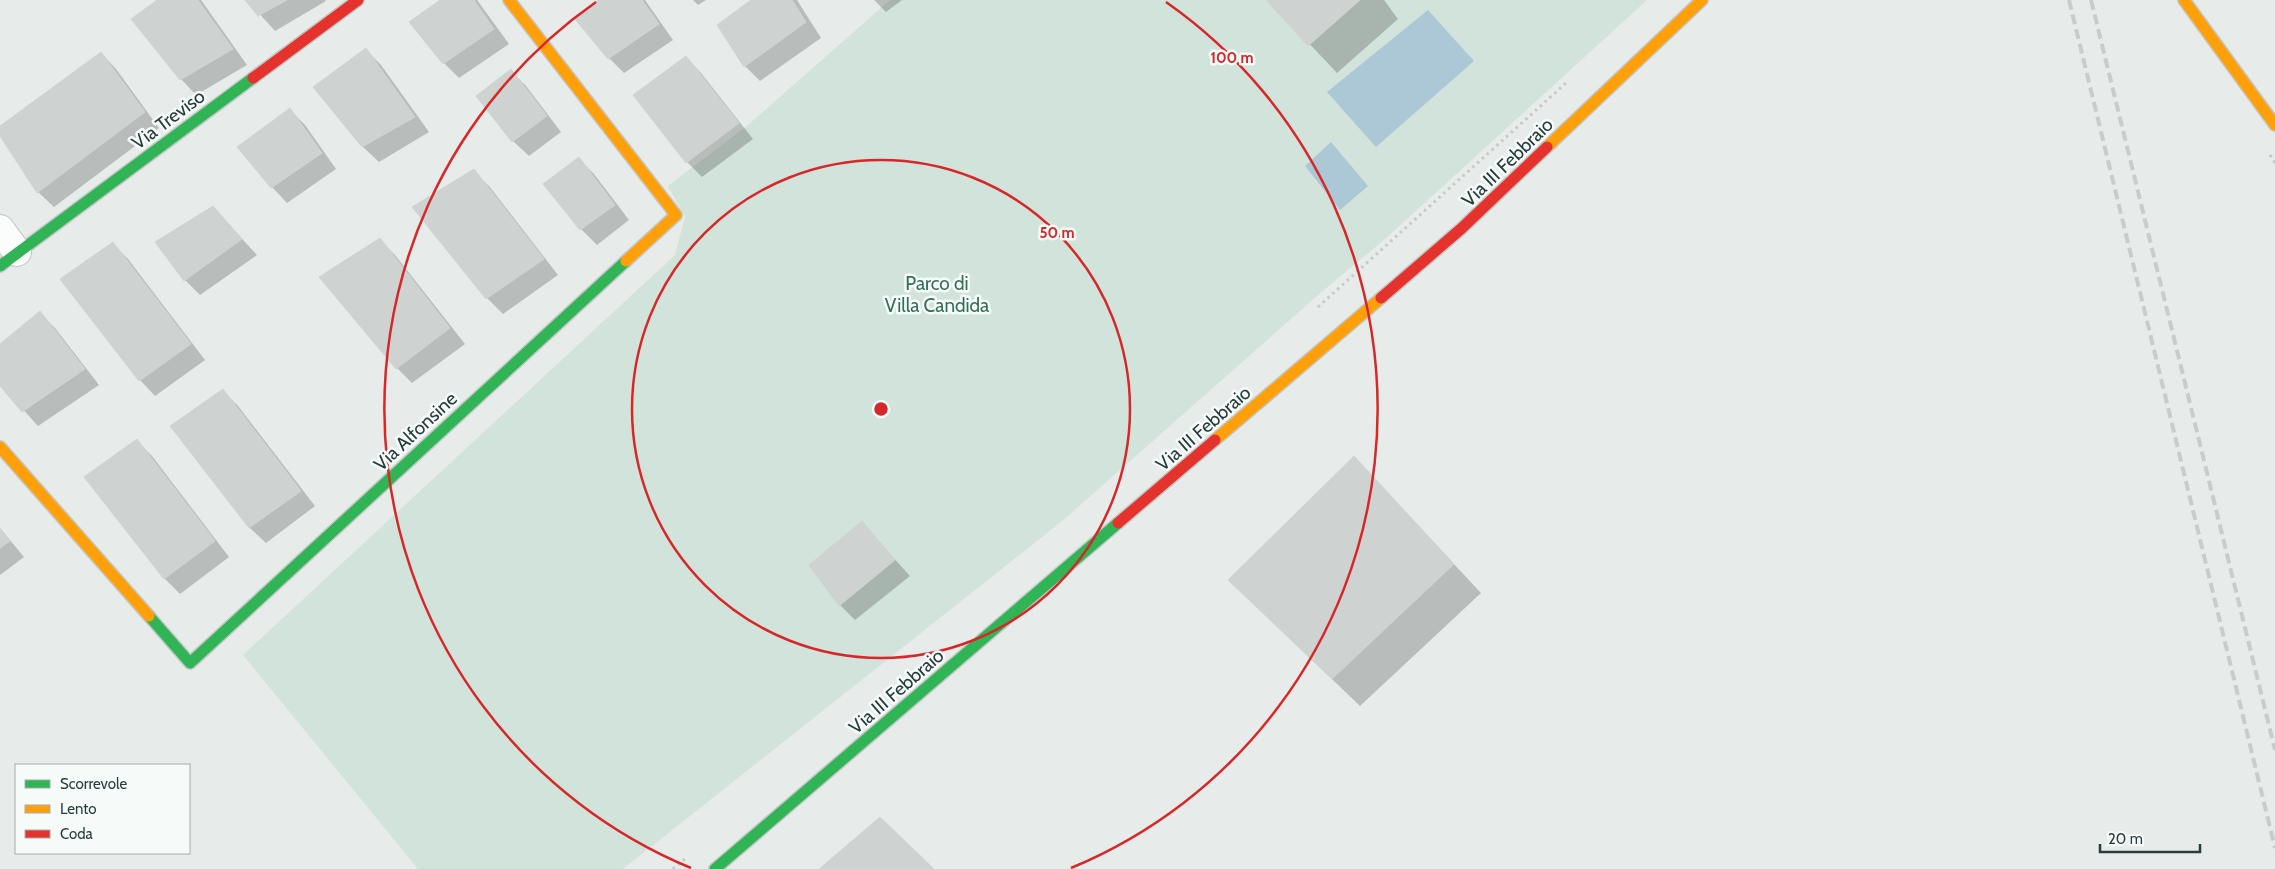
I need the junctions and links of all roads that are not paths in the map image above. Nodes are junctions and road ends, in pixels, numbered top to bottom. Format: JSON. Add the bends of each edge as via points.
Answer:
{"nodes":[{"id":1,"x":358,"y":0,"type":"edge"},
{"id":2,"x":509,"y":0,"type":"edge"},
{"id":3,"x":1702,"y":0,"type":"edge"},
{"id":4,"x":2184,"y":0,"type":"edge"},
{"id":5,"x":2275,"y":125,"type":"edge"},
{"id":6,"x":0,"y":229,"type":"edge"},
{"id":7,"x":9,"y":259,"type":"edge"},
{"id":8,"x":0,"y":447,"type":"edge"},
{"id":9,"x":716,"y":869,"type":"edge"}],
"edges":[{"from":1,"to":7,"type":"street","name":"Via Treviso"},
{"from":2,"to":8,"type":"street","name":"Via Alfonsine","via":[[676,215],[190,663]]},
{"from":3,"to":9,"type":"street","name":"Via III Febbraio","via":[[1462,228]]},
{"from":4,"to":5,"type":"street"},
{"from":6,"to":7,"type":"street"}]}
